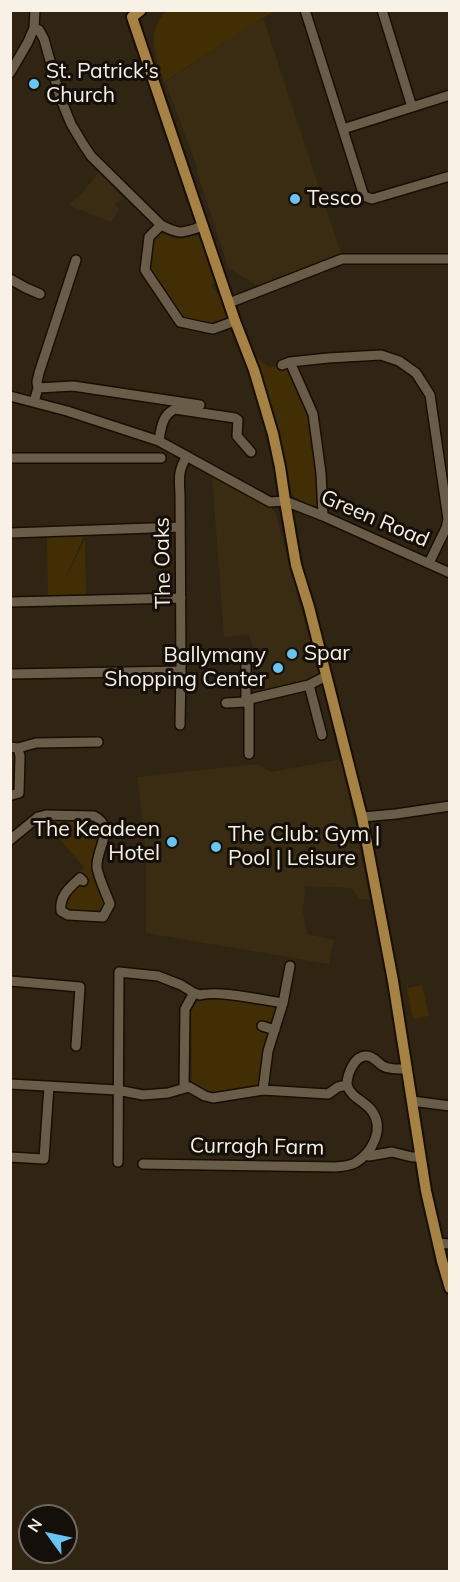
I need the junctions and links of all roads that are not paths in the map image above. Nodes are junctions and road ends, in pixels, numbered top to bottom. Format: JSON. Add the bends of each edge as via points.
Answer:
{"nodes":[{"id":1,"x":35,"y":10,"type":"edge"},
{"id":2,"x":304,"y":10,"type":"edge"},
{"id":3,"x":382,"y":10,"type":"edge"},
{"id":4,"x":134,"y":13,"type":"edge"},
{"id":5,"x":34,"y":28,"type":"junction"},
{"id":6,"x":10,"y":74,"type":"edge"},
{"id":7,"x":450,"y":95,"type":"edge"},
{"id":8,"x":412,"y":107,"type":"junction"},
{"id":9,"x":343,"y":129,"type":"junction"},
{"id":10,"x":450,"y":176,"type":"edge"},
{"id":11,"x":161,"y":225,"type":"junction"},
{"id":12,"x":203,"y":226,"type":"junction"},
{"id":13,"x":450,"y":258,"type":"edge"},
{"id":14,"x":76,"y":260,"type":"dead end"},
{"id":15,"x":10,"y":279,"type":"edge"},
{"id":16,"x":40,"y":294,"type":"dead end"},
{"id":17,"x":230,"y":303,"type":"junction"},
{"id":18,"x":235,"y":321,"type":"junction"},
{"id":19,"x":38,"y":388,"type":"junction"},
{"id":20,"x":10,"y":396,"type":"edge"},
{"id":21,"x":34,"y":402,"type":"junction"},
{"id":22,"x":200,"y":405,"type":"dead end"},
{"id":23,"x":159,"y":441,"type":"junction"},
{"id":24,"x":251,"y":452,"type":"dead end"},
{"id":25,"x":187,"y":456,"type":"junction"},
{"id":26,"x":10,"y":458,"type":"edge"},
{"id":27,"x":161,"y":458,"type":"dead end"},
{"id":28,"x":285,"y":501,"type":"junction"},
{"id":29,"x":323,"y":516,"type":"junction"},
{"id":30,"x":180,"y":527,"type":"junction"},
{"id":31,"x":10,"y":532,"type":"edge"},
{"id":32,"x":429,"y":563,"type":"junction"},
{"id":33,"x":450,"y":573,"type":"edge"},
{"id":34,"x":181,"y":598,"type":"junction"},
{"id":35,"x":10,"y":602,"type":"edge"},
{"id":36,"x":245,"y":657,"type":"dead end"},
{"id":37,"x":181,"y":671,"type":"junction"},
{"id":38,"x":10,"y":674,"type":"edge"},
{"id":39,"x":326,"y":676,"type":"junction"},
{"id":40,"x":309,"y":685,"type":"junction"},
{"id":41,"x":247,"y":701,"type":"junction"},
{"id":42,"x":226,"y":703,"type":"dead end"},
{"id":43,"x":180,"y":725,"type":"dead end"},
{"id":44,"x":322,"y":735,"type":"dead end"},
{"id":45,"x":98,"y":742,"type":"dead end"},
{"id":46,"x":14,"y":748,"type":"edge"},
{"id":47,"x":249,"y":754,"type":"dead end"},
{"id":48,"x":12,"y":795,"type":"edge"},
{"id":49,"x":450,"y":806,"type":"edge"},
{"id":50,"x":362,"y":817,"type":"junction"},
{"id":51,"x":10,"y":840,"type":"edge"},
{"id":52,"x":83,"y":881,"type":"dead end"},
{"id":53,"x":290,"y":966,"type":"dead end"},
{"id":54,"x":10,"y":981,"type":"edge"},
{"id":55,"x":195,"y":993,"type":"junction"},
{"id":56,"x":283,"y":1003,"type":"junction"},
{"id":57,"x":262,"y":1026,"type":"dead end"},
{"id":58,"x":275,"y":1030,"type":"junction"},
{"id":59,"x":76,"y":1046,"type":"dead end"},
{"id":60,"x":407,"y":1069,"type":"junction"},
{"id":61,"x":12,"y":1084,"type":"edge"},
{"id":62,"x":346,"y":1085,"type":"junction"},
{"id":63,"x":49,"y":1086,"type":"junction"},
{"id":64,"x":184,"y":1088,"type":"junction"},
{"id":65,"x":117,"y":1090,"type":"junction"},
{"id":66,"x":264,"y":1090,"type":"junction"},
{"id":67,"x":412,"y":1101,"type":"junction"},
{"id":68,"x":450,"y":1106,"type":"edge"},
{"id":69,"x":367,"y":1154,"type":"junction"},
{"id":70,"x":10,"y":1157,"type":"edge"},
{"id":71,"x":420,"y":1157,"type":"junction"},
{"id":72,"x":117,"y":1162,"type":"dead end"},
{"id":73,"x":143,"y":1164,"type":"dead end"},
{"id":74,"x":438,"y":1242,"type":"junction"},
{"id":75,"x":450,"y":1244,"type":"edge"},
{"id":76,"x":450,"y":1288,"type":"edge"}],
"edges":[{"from":1,"to":5,"type":"street"},
{"from":2,"to":9,"type":"street"},
{"from":3,"to":8,"type":"street"},
{"from":4,"to":12,"type":"main road"},
{"from":5,"to":6,"type":"street"},
{"from":5,"to":11,"type":"street","via":[[44,39],[60,97],[83,144]]},
{"from":7,"to":8,"type":"street"},
{"from":8,"to":9,"type":"street"},
{"from":9,"to":10,"type":"street","via":[[364,196],[372,199]]},
{"from":11,"to":12,"type":"street","via":[[174,232]]},
{"from":11,"to":18,"type":"street","via":[[149,237],[145,270],[180,322],[213,329]]},
{"from":12,"to":17,"type":"main road"},
{"from":13,"to":17,"type":"street","via":[[342,259]]},
{"from":14,"to":19,"type":"street","via":[[39,373]]},
{"from":15,"to":16,"type":"street"},
{"from":17,"to":18,"type":"main road"},
{"from":18,"to":28,"type":"main road","via":[[268,416]]},
{"from":19,"to":21,"type":"street"},
{"from":19,"to":22,"type":"street","via":[[73,386]]},
{"from":20,"to":21,"type":"street","name":"Green Road"},
{"from":21,"to":23,"type":"street","name":"Green Road"},
{"from":23,"to":24,"type":"street","via":[[164,418],[175,409],[235,418],[237,436]]},
{"from":23,"to":25,"type":"street","name":"Green Road"},
{"from":25,"to":28,"type":"street","name":"Green Road","via":[[270,502]]},
{"from":25,"to":30,"type":"street","name":"The Oaks","via":[[179,480]]},
{"from":26,"to":27,"type":"street"},
{"from":28,"to":29,"type":"street","name":"Green Road"},
{"from":28,"to":39,"type":"main road","via":[[296,565]]},
{"from":29,"to":32,"type":"street","name":"Green Road"},
{"from":29,"to":32,"type":"street","via":[[312,414],[286,364],[381,355],[399,361],[416,373],[430,395],[448,519]]},
{"from":30,"to":31,"type":"street"},
{"from":30,"to":34,"type":"street","name":"The Oaks"},
{"from":32,"to":33,"type":"street","name":"Green Road"},
{"from":34,"to":35,"type":"street"},
{"from":34,"to":37,"type":"street","name":"The Oaks"},
{"from":36,"to":41,"type":"street"},
{"from":37,"to":38,"type":"street"},
{"from":37,"to":43,"type":"street","name":"The Oaks"},
{"from":39,"to":40,"type":"street"},
{"from":39,"to":50,"type":"main road"},
{"from":40,"to":41,"type":"street"},
{"from":40,"to":44,"type":"street"},
{"from":41,"to":42,"type":"street"},
{"from":41,"to":47,"type":"street"},
{"from":45,"to":46,"type":"street","via":[[36,743]]},
{"from":46,"to":48,"type":"street","via":[[20,756],[19,793]]},
{"from":49,"to":50,"type":"street"},
{"from":50,"to":60,"type":"main road"},
{"from":51,"to":52,"type":"street","via":[[46,815],[101,819],[105,831],[97,867],[110,904],[103,917],[61,911],[68,888],[80,878]]},
{"from":53,"to":56,"type":"street"},
{"from":54,"to":59,"type":"street","via":[[80,987]]},
{"from":55,"to":56,"type":"street"},
{"from":55,"to":64,"type":"street","via":[[185,1009]]},
{"from":55,"to":65,"type":"street","via":[[158,976],[119,972]]},
{"from":56,"to":58,"type":"street"},
{"from":57,"to":58,"type":"street"},
{"from":58,"to":66,"type":"street","via":[[268,1051]]},
{"from":60,"to":62,"type":"street","via":[[391,1069],[366,1055],[354,1062]]},
{"from":60,"to":67,"type":"main road"},
{"from":61,"to":63,"type":"street"},
{"from":62,"to":66,"type":"street","via":[[328,1094]]},
{"from":62,"to":69,"type":"street","via":[[377,1120],[376,1135]]},
{"from":63,"to":65,"type":"street"},
{"from":63,"to":70,"type":"street","via":[[44,1159]]},
{"from":64,"to":65,"type":"street","via":[[143,1095]]},
{"from":64,"to":66,"type":"street","via":[[213,1098]]},
{"from":65,"to":72,"type":"street"},
{"from":67,"to":68,"type":"street"},
{"from":67,"to":71,"type":"main road"},
{"from":69,"to":71,"type":"street","name":"Curragh Farm","via":[[392,1152]]},
{"from":69,"to":73,"type":"street","name":"Curragh Farm","via":[[336,1167]]},
{"from":71,"to":74,"type":"main road"},
{"from":74,"to":75,"type":"street"},
{"from":74,"to":76,"type":"main road"}]}
